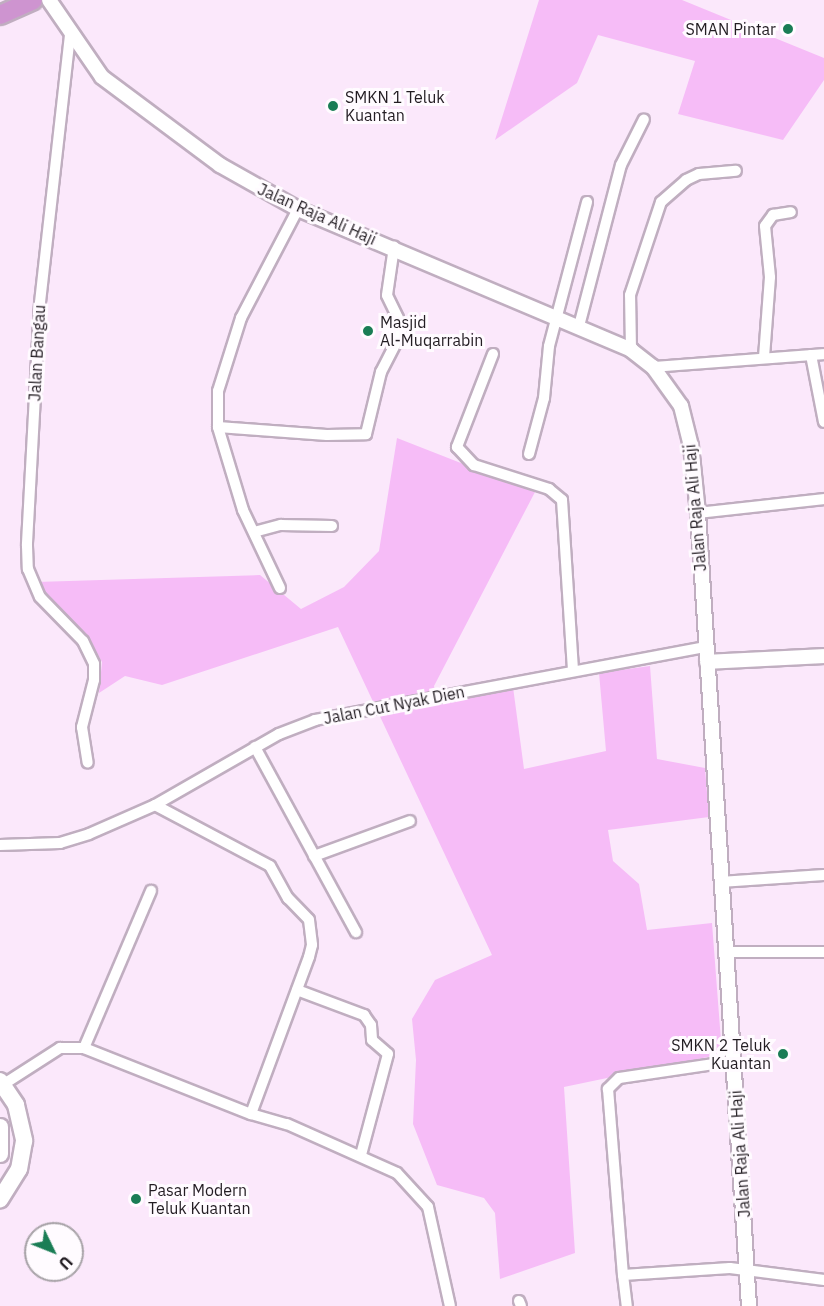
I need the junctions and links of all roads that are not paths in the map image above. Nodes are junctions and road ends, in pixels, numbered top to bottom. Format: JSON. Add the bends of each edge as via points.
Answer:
{"nodes":[{"id":1,"x":33,"y":0,"type":"edge"},
{"id":2,"x":49,"y":0,"type":"edge"},
{"id":3,"x":0,"y":15,"type":"edge"},
{"id":4,"x":70,"y":35,"type":"junction"},
{"id":5,"x":644,"y":119,"type":"dead end"},
{"id":6,"x":736,"y":171,"type":"dead end"},
{"id":7,"x":587,"y":202,"type":"dead end"},
{"id":8,"x":298,"y":209,"type":"junction"},
{"id":9,"x":791,"y":212,"type":"dead end"},
{"id":10,"x":394,"y":246,"type":"junction"},
{"id":11,"x":559,"y":318,"type":"junction"},
{"id":12,"x":579,"y":326,"type":"junction"},
{"id":13,"x":631,"y":350,"type":"junction"},
{"id":14,"x":493,"y":354,"type":"dead end"},
{"id":15,"x":824,"y":354,"type":"edge"},
{"id":16,"x":811,"y":355,"type":"junction"},
{"id":17,"x":764,"y":357,"type":"junction"},
{"id":18,"x":653,"y":367,"type":"junction"},
{"id":19,"x":824,"y":422,"type":"edge"},
{"id":20,"x":218,"y":427,"type":"junction"},
{"id":21,"x":529,"y":454,"type":"dead end"},
{"id":22,"x":824,"y":499,"type":"edge"},
{"id":23,"x":698,"y":513,"type":"junction"},
{"id":24,"x":332,"y":526,"type":"dead end"},
{"id":25,"x":254,"y":532,"type":"junction"},
{"id":26,"x":280,"y":588,"type":"dead end"},
{"id":27,"x":705,"y":647,"type":"junction"},
{"id":28,"x":824,"y":656,"type":"edge"},
{"id":29,"x":707,"y":662,"type":"junction"},
{"id":30,"x":573,"y":671,"type":"junction"},
{"id":31,"x":255,"y":747,"type":"junction"},
{"id":32,"x":88,"y":763,"type":"dead end"},
{"id":33,"x":155,"y":805,"type":"junction"},
{"id":34,"x":410,"y":821,"type":"dead end"},
{"id":35,"x":0,"y":845,"type":"edge"},
{"id":36,"x":314,"y":856,"type":"junction"},
{"id":37,"x":824,"y":875,"type":"edge"},
{"id":38,"x":720,"y":882,"type":"junction"},
{"id":39,"x":151,"y":891,"type":"dead end"},
{"id":40,"x":356,"y":932,"type":"dead end"},
{"id":41,"x":726,"y":952,"type":"junction"},
{"id":42,"x":824,"y":952,"type":"edge"},
{"id":43,"x":297,"y":990,"type":"junction"},
{"id":44,"x":84,"y":1048,"type":"junction"},
{"id":45,"x":734,"y":1061,"type":"junction"},
{"id":46,"x":2,"y":1083,"type":"edge"},
{"id":47,"x":251,"y":1114,"type":"junction"},
{"id":48,"x":0,"y":1127,"type":"edge"},
{"id":49,"x":0,"y":1154,"type":"edge"},
{"id":50,"x":361,"y":1155,"type":"junction"},
{"id":51,"x":0,"y":1199,"type":"edge"},
{"id":52,"x":749,"y":1272,"type":"junction"},
{"id":53,"x":623,"y":1275,"type":"junction"},
{"id":54,"x":824,"y":1280,"type":"edge"},
{"id":55,"x":450,"y":1306,"type":"edge"},
{"id":56,"x":627,"y":1306,"type":"edge"},
{"id":57,"x":749,"y":1306,"type":"edge"}],
"edges":[{"from":1,"to":3,"type":"highway"},
{"from":2,"to":4,"type":"street","name":"Jalan Raja Ali Haji"},
{"from":4,"to":8,"type":"street","name":"Jalan Raja Ali Haji","via":[[102,77],[128,100],[238,177]]},
{"from":4,"to":32,"type":"street","name":"Jalan Bangau","via":[[40,303],[27,546],[28,569],[40,597],[89,648],[95,672],[82,727]]},
{"from":5,"to":12,"type":"street","via":[[621,165]]},
{"from":6,"to":13,"type":"street","via":[[699,174],[661,202],[630,296]]},
{"from":7,"to":11,"type":"street"},
{"from":8,"to":10,"type":"street","name":"Jalan Raja Ali Haji"},
{"from":8,"to":20,"type":"street","via":[[241,318],[226,356],[218,391]]},
{"from":9,"to":17,"type":"street","via":[[773,215],[765,226],[770,277]]},
{"from":10,"to":11,"type":"street","name":"Jalan Raja Ali Haji"},
{"from":10,"to":20,"type":"street","via":[[387,295],[398,318],[400,335],[381,372],[366,434]]},
{"from":11,"to":12,"type":"street","name":"Jalan Raja Ali Haji"},
{"from":11,"to":21,"type":"street","via":[[545,365],[544,398]]},
{"from":12,"to":13,"type":"street","name":"Jalan Raja Ali Haji"},
{"from":13,"to":18,"type":"street","name":"Jalan Raja Ali Haji"},
{"from":14,"to":30,"type":"street","via":[[457,447],[474,465],[549,489],[562,501]]},
{"from":15,"to":16,"type":"street"},
{"from":16,"to":17,"type":"street"},
{"from":16,"to":19,"type":"street"},
{"from":17,"to":18,"type":"street"},
{"from":18,"to":23,"type":"street","name":"Jalan Raja Ali Haji","via":[[681,406],[691,446]]},
{"from":20,"to":25,"type":"street","via":[[243,510]]},
{"from":22,"to":23,"type":"street"},
{"from":23,"to":27,"type":"street","name":"Jalan Raja Ali Haji"},
{"from":24,"to":25,"type":"street","via":[[281,525]]},
{"from":25,"to":26,"type":"street"},
{"from":27,"to":29,"type":"street","name":"Jalan Raja Ali Haji"},
{"from":27,"to":30,"type":"street","name":"Jalan Cut Nyak Dien"},
{"from":28,"to":29,"type":"street"},
{"from":29,"to":38,"type":"street","name":"Jalan Raja Ali Haji"},
{"from":30,"to":31,"type":"street","name":"Jalan Cut Nyak Dien","via":[[343,713],[279,734]]},
{"from":31,"to":33,"type":"street","name":"Jalan Cut Nyak Dien"},
{"from":31,"to":36,"type":"street"},
{"from":33,"to":35,"type":"street","name":"Jalan Cut Nyak Dien","via":[[60,843]]},
{"from":33,"to":43,"type":"street","via":[[274,870],[288,898],[309,920],[311,929],[312,945]]},
{"from":34,"to":36,"type":"street"},
{"from":36,"to":40,"type":"street"},
{"from":37,"to":38,"type":"street"},
{"from":38,"to":41,"type":"street","name":"Jalan Raja Ali Haji"},
{"from":39,"to":44,"type":"street"},
{"from":41,"to":42,"type":"street"},
{"from":41,"to":45,"type":"street","name":"Jalan Raja Ali Haji"},
{"from":43,"to":47,"type":"street"},
{"from":43,"to":50,"type":"street","via":[[364,1015],[370,1021],[372,1040],[388,1054]]},
{"from":44,"to":46,"type":"street","via":[[60,1048]]},
{"from":44,"to":47,"type":"street"},
{"from":45,"to":52,"type":"street","name":"Jalan Raja Ali Haji"},
{"from":45,"to":53,"type":"street","via":[[619,1078],[608,1089]]},
{"from":46,"to":51,"type":"main road","via":[[23,1124],[24,1141],[19,1169]]},
{"from":47,"to":50,"type":"street","via":[[287,1124]]},
{"from":48,"to":49,"type":"main road"},
{"from":50,"to":55,"type":"street","via":[[397,1173],[428,1207]]},
{"from":52,"to":53,"type":"street","via":[[730,1268]]},
{"from":52,"to":54,"type":"street"},
{"from":52,"to":57,"type":"street","name":"Jalan Raja Ali Haji"},
{"from":53,"to":56,"type":"street"}]}
